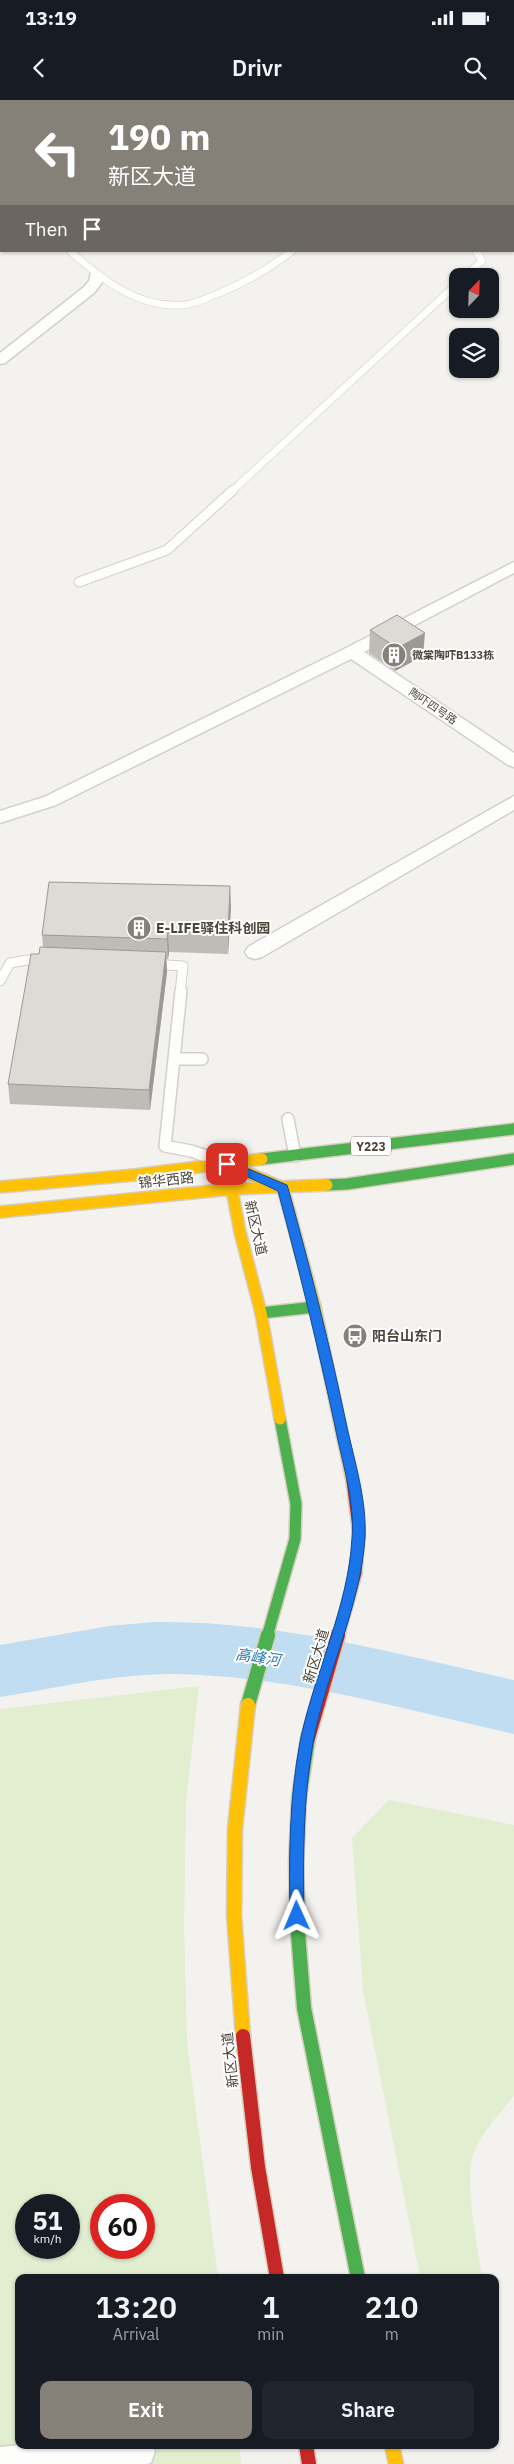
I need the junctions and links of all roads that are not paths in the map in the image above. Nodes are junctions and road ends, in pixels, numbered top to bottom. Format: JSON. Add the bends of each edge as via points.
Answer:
{"nodes":[{"id":1,"x":71,"y":252,"type":"edge"},
{"id":2,"x":291,"y":252,"type":"edge"},
{"id":3,"x":477,"y":252,"type":"edge"},
{"id":4,"x":474,"y":268,"type":"edge"},
{"id":5,"x":96,"y":275,"type":"junction"},
{"id":6,"x":449,"y":291,"type":"edge"},
{"id":7,"x":0,"y":360,"type":"edge"},
{"id":8,"x":514,"y":566,"type":"edge"},
{"id":9,"x":79,"y":582,"type":"dead end"},
{"id":10,"x":352,"y":652,"type":"junction"},
{"id":11,"x":514,"y":761,"type":"edge"},
{"id":12,"x":514,"y":802,"type":"edge"},
{"id":13,"x":0,"y":817,"type":"edge"},
{"id":14,"x":255,"y":952,"type":"dead end"},
{"id":15,"x":56,"y":961,"type":"edge"},
{"id":16,"x":144,"y":964,"type":"edge"},
{"id":17,"x":0,"y":981,"type":"edge"},
{"id":18,"x":174,"y":1059,"type":"junction"},
{"id":19,"x":202,"y":1059,"type":"dead end"},
{"id":20,"x":288,"y":1119,"type":"dead end"},
{"id":21,"x":514,"y":1129,"type":"edge"},
{"id":22,"x":295,"y":1156,"type":"junction"},
{"id":23,"x":514,"y":1158,"type":"edge"},
{"id":24,"x":227,"y":1164,"type":"junction"},
{"id":25,"x":0,"y":1187,"type":"edge"},
{"id":26,"x":283,"y":1188,"type":"junction"},
{"id":27,"x":232,"y":1189,"type":"junction"},
{"id":28,"x":0,"y":1212,"type":"edge"},
{"id":29,"x":315,"y":1307,"type":"junction"},
{"id":30,"x":261,"y":1313,"type":"junction"},
{"id":31,"x":276,"y":2274,"type":"edge"},
{"id":32,"x":357,"y":2274,"type":"edge"},
{"id":33,"x":307,"y":2449,"type":"edge"},
{"id":34,"x":393,"y":2449,"type":"edge"},
{"id":35,"x":139,"y":2451,"type":"dead end"},
{"id":36,"x":0,"y":2463,"type":"edge"},
{"id":37,"x":309,"y":2464,"type":"edge"},
{"id":38,"x":396,"y":2464,"type":"edge"}],
"edges":[{"from":1,"to":5,"type":"lane"},
{"from":2,"to":5,"type":"lane","via":[[244,283],[184,304],[145,300]]},
{"from":3,"to":4,"type":"lane","via":[[482,261]]},
{"from":5,"to":7,"type":"street","via":[[96,281],[89,290]]},
{"from":6,"to":9,"type":"lane","via":[[167,550]]},
{"from":8,"to":10,"type":"street"},
{"from":10,"to":11,"type":"street","name":"陶吓四号路"},
{"from":10,"to":13,"type":"street","via":[[50,801]]},
{"from":12,"to":14,"type":"street"},
{"from":15,"to":17,"type":"lane","via":[[10,963]]},
{"from":16,"to":18,"type":"lane","via":[[183,966]]},
{"from":18,"to":19,"type":"lane"},
{"from":18,"to":24,"type":"lane","via":[[165,1146]]},
{"from":20,"to":22,"type":"lane"},
{"from":21,"to":22,"type":"main road","name":"锦华西路","number":"Y223"},
{"from":22,"to":24,"type":"main road","name":"锦华西路","number":"Y223"},
{"from":23,"to":26,"type":"main road","name":"锦华西路","number":"Y223","via":[[348,1184]]},
{"from":24,"to":25,"type":"main road","name":"锦华西路","number":"Y223"},
{"from":24,"to":26,"type":"main road","name":"新区大道"},
{"from":24,"to":27,"type":"main road","name":"新区大道"},
{"from":26,"to":27,"type":"main road","name":"锦华西路","number":"Y223"},
{"from":26,"to":29,"type":"main road","name":"新区大道"},
{"from":27,"to":28,"type":"main road","name":"锦华西路","number":"Y223"},
{"from":27,"to":30,"type":"main road","name":"新区大道"},
{"from":29,"to":30,"type":"main road"},
{"from":29,"to":32,"type":"main road","name":"新区大道","via":[[356,1499],[359,1535],[356,1574],[307,1741],[299,1798],[296,1863],[298,1933],[304,2008]]},
{"from":30,"to":31,"type":"main road","name":"新区大道","via":[[296,1504],[294,1539],[248,1702],[235,1829],[234,1915],[247,2084]]},
{"from":33,"to":37,"type":"main road"},
{"from":34,"to":38,"type":"main road"},
{"from":35,"to":36,"type":"street"}]}
